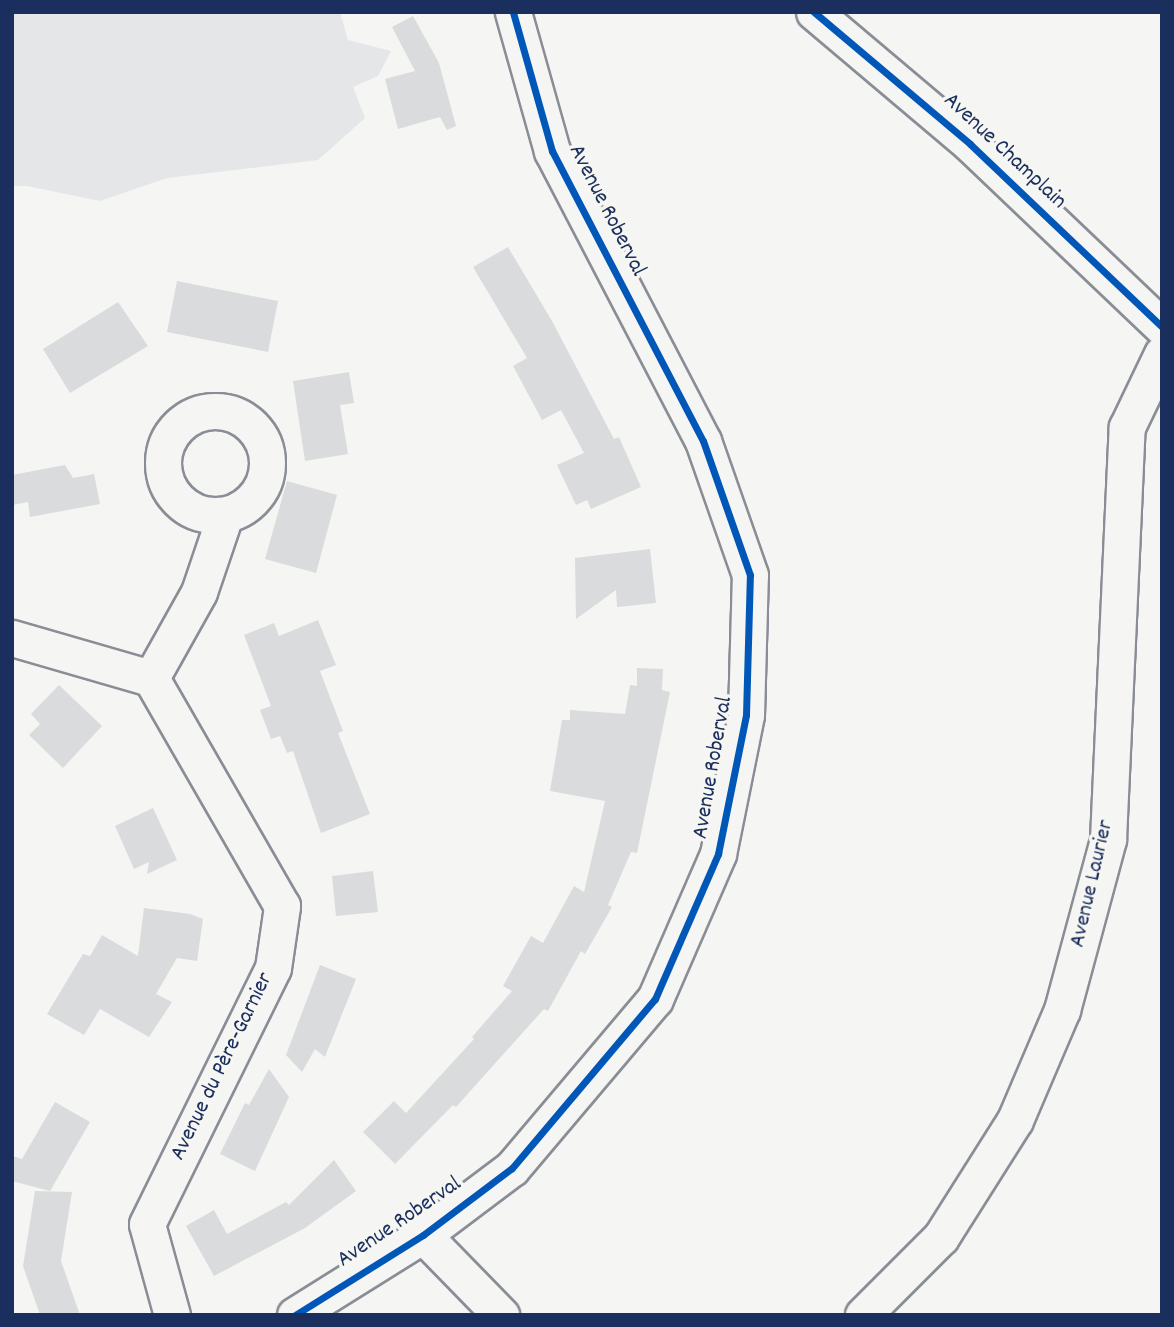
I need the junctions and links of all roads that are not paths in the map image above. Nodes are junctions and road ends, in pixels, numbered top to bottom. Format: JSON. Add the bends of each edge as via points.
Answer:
{"nodes":[{"id":1,"x":513,"y":12,"type":"edge"},
{"id":2,"x":814,"y":12,"type":"edge"},
{"id":3,"x":1162,"y":327,"type":"edge"},
{"id":4,"x":1162,"y":354,"type":"edge"},
{"id":5,"x":225,"y":515,"type":"dead end"},
{"id":6,"x":12,"y":638,"type":"edge"},
{"id":7,"x":151,"y":678,"type":"junction"},
{"id":8,"x":424,"y":1235,"type":"junction"},
{"id":9,"x":172,"y":1315,"type":"edge"},
{"id":10,"x":295,"y":1315,"type":"edge"},
{"id":11,"x":501,"y":1315,"type":"edge"},
{"id":12,"x":863,"y":1315,"type":"edge"}],
"edges":[{"from":1,"to":8,"type":"street","name":"Avenue Roberval","via":[[552,151],[702,441],[750,575],[746,715],[718,854],[655,999],[512,1168]]},
{"from":2,"to":3,"type":"street","name":"Avenue Champlain","via":[[970,144]]},
{"from":4,"to":12,"type":"street","name":"Avenue Laurier","via":[[1127,427],[1108,839],[1062,1010],[1015,1121],[941,1237]]},
{"from":5,"to":7,"type":"street","via":[[199,592]]},
{"from":6,"to":7,"type":"street"},
{"from":7,"to":9,"type":"street","name":"Avenue du Père-Garnier","via":[[282,906],[272,968],[146,1224]]},
{"from":8,"to":10,"type":"street","name":"Avenue Roberval"},
{"from":8,"to":11,"type":"street"}]}
